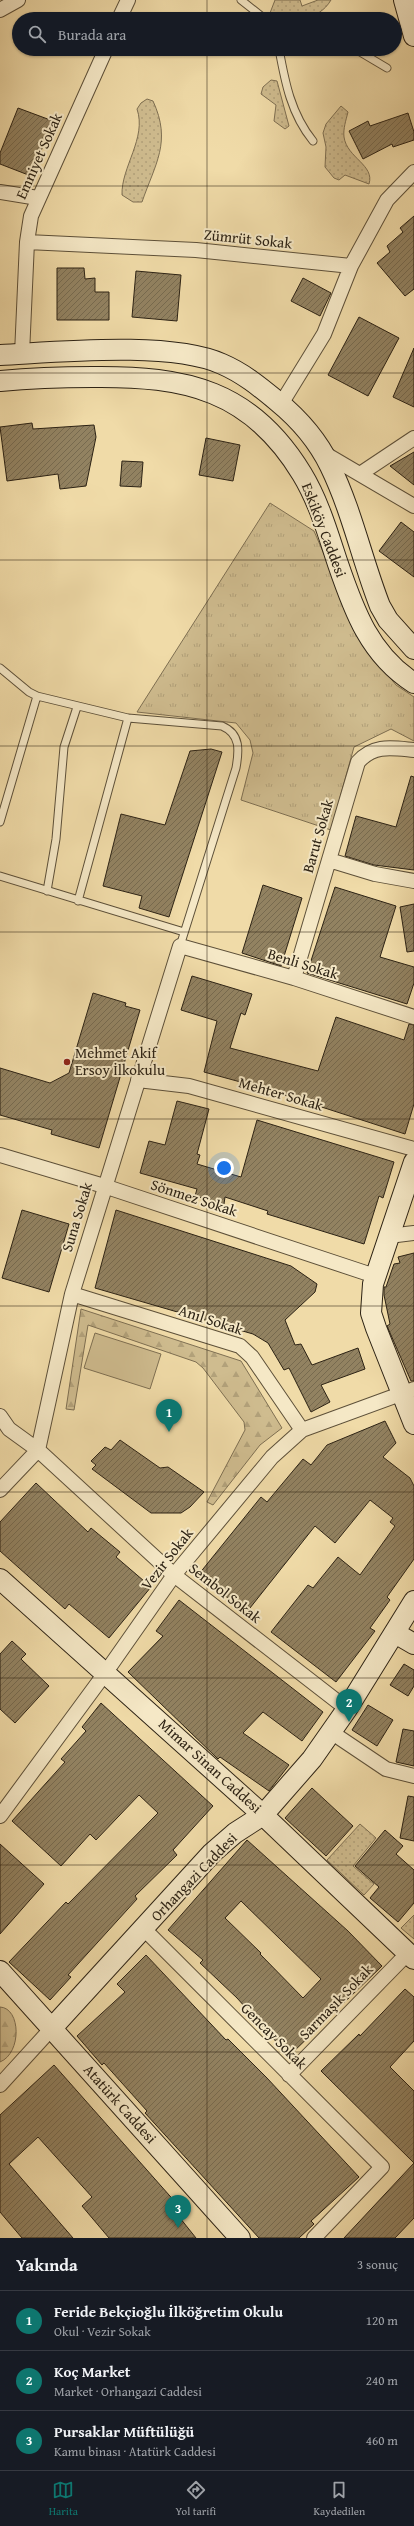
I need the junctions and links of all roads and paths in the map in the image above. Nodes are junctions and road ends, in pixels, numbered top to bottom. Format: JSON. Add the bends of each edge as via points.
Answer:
{"nodes":[{"id":1,"x":18,"y":0,"type":"edge"},
{"id":2,"x":128,"y":0,"type":"edge"},
{"id":3,"x":241,"y":0,"type":"edge"},
{"id":4,"x":404,"y":0,"type":"edge"},
{"id":5,"x":0,"y":10,"type":"edge"},
{"id":6,"x":122,"y":12,"type":"edge"},
{"id":7,"x":256,"y":12,"type":"edge"},
{"id":8,"x":414,"y":36,"type":"edge"},
{"id":9,"x":103,"y":56,"type":"edge"},
{"id":10,"x":280,"y":56,"type":"edge"},
{"id":11,"x":367,"y":56,"type":"edge"},
{"id":12,"x":387,"y":68,"type":"dead end"},
{"id":13,"x":313,"y":141,"type":"dead end"},
{"id":14,"x":414,"y":172,"type":"edge"},
{"id":15,"x":0,"y":192,"type":"edge"},
{"id":16,"x":38,"y":198,"type":"junction"},
{"id":17,"x":27,"y":242,"type":"junction"},
{"id":18,"x":351,"y":266,"type":"junction"},
{"id":19,"x":22,"y":354,"type":"junction"},
{"id":20,"x":0,"y":355,"type":"edge"},
{"id":21,"x":0,"y":381,"type":"edge"},
{"id":22,"x":281,"y":404,"type":"junction"},
{"id":23,"x":414,"y":438,"type":"edge"},
{"id":24,"x":322,"y":452,"type":"junction"},
{"id":25,"x":360,"y":474,"type":"junction"},
{"id":26,"x":412,"y":503,"type":"edge"},
{"id":27,"x":414,"y":649,"type":"edge"},
{"id":28,"x":0,"y":668,"type":"edge"},
{"id":29,"x":414,"y":683,"type":"edge"},
{"id":30,"x":37,"y":696,"type":"junction"},
{"id":31,"x":76,"y":707,"type":"junction"},
{"id":32,"x":128,"y":718,"type":"junction"},
{"id":33,"x":414,"y":750,"type":"edge"},
{"id":34,"x":0,"y":822,"type":"edge"},
{"id":35,"x":328,"y":860,"type":"junction"},
{"id":36,"x":0,"y":876,"type":"edge"},
{"id":37,"x":414,"y":881,"type":"edge"},
{"id":38,"x":46,"y":891,"type":"junction"},
{"id":39,"x":78,"y":901,"type":"junction"},
{"id":40,"x":184,"y":932,"type":"junction"},
{"id":41,"x":180,"y":946,"type":"junction"},
{"id":42,"x":294,"y":978,"type":"junction"},
{"id":43,"x":414,"y":1018,"type":"edge"},
{"id":44,"x":138,"y":1080,"type":"junction"},
{"id":45,"x":414,"y":1149,"type":"edge"},
{"id":46,"x":0,"y":1155,"type":"edge"},
{"id":47,"x":414,"y":1162,"type":"edge"},
{"id":48,"x":104,"y":1186,"type":"junction"},
{"id":49,"x":414,"y":1233,"type":"edge"},
{"id":50,"x":389,"y":1236,"type":"junction"},
{"id":51,"x":376,"y":1276,"type":"junction"},
{"id":52,"x":72,"y":1294,"type":"junction"},
{"id":53,"x":408,"y":1391,"type":"edge"},
{"id":54,"x":0,"y":1416,"type":"edge"},
{"id":55,"x":414,"y":1424,"type":"edge"},
{"id":56,"x":302,"y":1430,"type":"junction"},
{"id":57,"x":38,"y":1450,"type":"junction"},
{"id":58,"x":0,"y":1490,"type":"edge"},
{"id":59,"x":174,"y":1575,"type":"junction"},
{"id":60,"x":1,"y":1583,"type":"edge"},
{"id":61,"x":414,"y":1601,"type":"edge"},
{"id":62,"x":395,"y":1633,"type":"junction"},
{"id":63,"x":414,"y":1644,"type":"edge"},
{"id":64,"x":106,"y":1672,"type":"junction"},
{"id":65,"x":347,"y":1709,"type":"junction"},
{"id":66,"x":331,"y":1732,"type":"junction"},
{"id":67,"x":414,"y":1776,"type":"edge"},
{"id":68,"x":263,"y":1815,"type":"junction"},
{"id":69,"x":0,"y":1816,"type":"edge"},
{"id":70,"x":144,"y":1928,"type":"junction"},
{"id":71,"x":411,"y":1956,"type":"edge"},
{"id":72,"x":0,"y":1971,"type":"edge"},
{"id":73,"x":52,"y":2028,"type":"junction"},
{"id":74,"x":289,"y":2075,"type":"junction"},
{"id":75,"x":0,"y":2085,"type":"edge"},
{"id":76,"x":240,"y":2238,"type":"edge"},
{"id":77,"x":314,"y":2238,"type":"edge"}],
"edges":[{"from":1,"to":5,"type":"street"},
{"from":2,"to":6,"type":"street"},
{"from":3,"to":7,"type":"lane"},
{"from":4,"to":8,"type":"street"},
{"from":9,"to":16,"type":"street","name":"Emniyet Sokak"},
{"from":10,"to":13,"type":"lane","via":[[289,97],[299,120]]},
{"from":11,"to":12,"type":"lane"},
{"from":14,"to":18,"type":"street","via":[[387,200]]},
{"from":15,"to":16,"type":"street"},
{"from":16,"to":17,"type":"street","name":"Emniyet Sokak","via":[[31,216]]},
{"from":17,"to":18,"type":"street","name":"Zümrüt Sokak","via":[[196,250]]},
{"from":17,"to":19,"type":"street","name":"Emniyet Sokak"},
{"from":18,"to":22,"type":"street","via":[[324,334]]},
{"from":19,"to":20,"type":"street"},
{"from":19,"to":22,"type":"street","via":[[127,351],[192,354],[235,371]]},
{"from":21,"to":29,"type":"street","name":"Eskiköy Caddesi","via":[[74,377],[156,378],[196,386],[244,410],[276,438],[311,491],[366,635],[391,666]]},
{"from":22,"to":24,"type":"street","via":[[300,422]]},
{"from":23,"to":25,"type":"street"},
{"from":24,"to":25,"type":"street"},
{"from":24,"to":27,"type":"street","via":[[337,482],[380,606],[388,620]]},
{"from":25,"to":26,"type":"street"},
{"from":28,"to":30,"type":"lane"},
{"from":30,"to":31,"type":"lane"},
{"from":30,"to":34,"type":"lane"},
{"from":31,"to":32,"type":"lane"},
{"from":31,"to":38,"type":"lane","via":[[64,747],[56,839]]},
{"from":32,"to":39,"type":"lane"},
{"from":32,"to":40,"type":"lane","via":[[222,726],[230,730],[238,745],[236,768]]},
{"from":33,"to":35,"type":"street","name":"Barut Sokak","via":[[380,748],[365,754],[358,762]]},
{"from":35,"to":37,"type":"street","via":[[381,876]]},
{"from":35,"to":42,"type":"street","name":"Barut Sokak"},
{"from":36,"to":38,"type":"lane"},
{"from":38,"to":39,"type":"lane"},
{"from":39,"to":40,"type":"lane"},
{"from":40,"to":41,"type":"lane"},
{"from":41,"to":42,"type":"street","name":"Benli Sokak"},
{"from":41,"to":44,"type":"street","name":"Suna Sokak"},
{"from":42,"to":43,"type":"street","name":"Benli Sokak"},
{"from":44,"to":45,"type":"street","name":"Mehter Sokak","via":[[189,1086]]},
{"from":44,"to":48,"type":"street","name":"Suna Sokak"},
{"from":46,"to":48,"type":"street","name":"Sönmez Sokak"},
{"from":47,"to":50,"type":"street"},
{"from":48,"to":51,"type":"street","name":"Sönmez Sokak"},
{"from":48,"to":52,"type":"street","name":"Suna Sokak"},
{"from":49,"to":50,"type":"street"},
{"from":50,"to":51,"type":"street"},
{"from":51,"to":53,"type":"street","via":[[371,1298],[371,1313]]},
{"from":52,"to":56,"type":"street","name":"Anıl Sokak","via":[[240,1346],[252,1357]]},
{"from":52,"to":57,"type":"street","name":"Suna Sokak"},
{"from":53,"to":55,"type":"street"},
{"from":53,"to":56,"type":"street","name":"Vezir Sokak"},
{"from":54,"to":57,"type":"street","name":"Sembol Sokak","via":[[9,1429]]},
{"from":56,"to":59,"type":"street","name":"Vezir Sokak","via":[[272,1457]]},
{"from":57,"to":58,"type":"street"},
{"from":57,"to":59,"type":"street","name":"Sembol Sokak"},
{"from":59,"to":64,"type":"street","name":"Vezir Sokak"},
{"from":59,"to":65,"type":"street","name":"Sembol Sokak"},
{"from":60,"to":64,"type":"street","name":"Mimar Sinan Caddesi"},
{"from":61,"to":62,"type":"street","name":"Orhangazi Caddesi"},
{"from":62,"to":63,"type":"street"},
{"from":62,"to":65,"type":"street","name":"Orhangazi Caddesi"},
{"from":64,"to":68,"type":"street","name":"Mimar Sinan Caddesi"},
{"from":64,"to":69,"type":"street","name":"Vezir Sokak"},
{"from":65,"to":66,"type":"street","name":"Orhangazi Caddesi"},
{"from":66,"to":67,"type":"street","via":[[386,1769]]},
{"from":66,"to":68,"type":"street","name":"Orhangazi Caddesi","via":[[312,1760]]},
{"from":68,"to":70,"type":"street","name":"Orhangazi Caddesi","via":[[226,1839]]},
{"from":68,"to":71,"type":"street","name":"Mimar Sinan Caddesi"},
{"from":70,"to":73,"type":"street","name":"Orhangazi Caddesi"},
{"from":70,"to":74,"type":"street","name":"Gencay Sokak"},
{"from":71,"to":74,"type":"street","name":"Sarmaşık Sokak"},
{"from":72,"to":73,"type":"street","name":"Atatürk Caddesi"},
{"from":73,"to":75,"type":"street","name":"Orhangazi Caddesi"},
{"from":73,"to":76,"type":"street","name":"Atatürk Caddesi"},
{"from":74,"to":77,"type":"street","name":"Gencay Sokak","via":[[382,2167]]}]}
